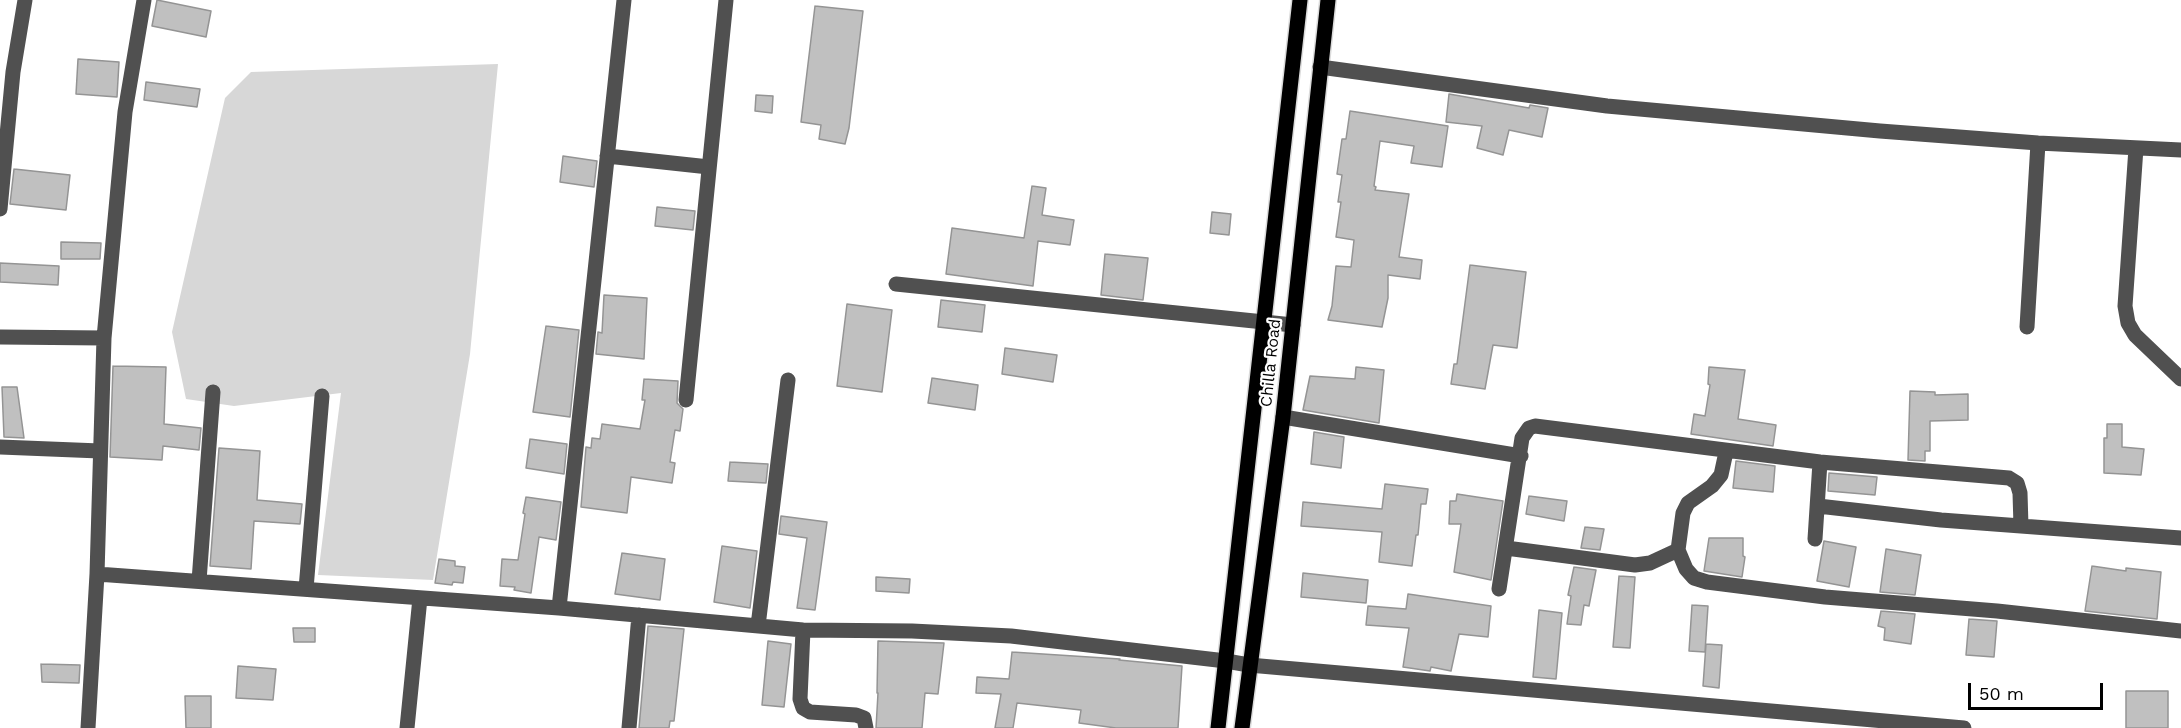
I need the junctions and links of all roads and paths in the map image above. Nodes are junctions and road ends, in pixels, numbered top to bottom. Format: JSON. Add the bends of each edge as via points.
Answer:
{"nodes":[{"id":1,"x":25,"y":0,"type":"edge"},
{"id":2,"x":144,"y":0,"type":"edge"},
{"id":3,"x":624,"y":0,"type":"edge"},
{"id":4,"x":726,"y":0,"type":"edge"},
{"id":5,"x":1300,"y":0,"type":"edge"},
{"id":6,"x":1328,"y":0,"type":"edge"},
{"id":7,"x":1320,"y":67,"type":"junction"},
{"id":8,"x":2038,"y":143,"type":"junction"},
{"id":9,"x":2136,"y":148,"type":"junction"},
{"id":10,"x":2181,"y":150,"type":"edge"},
{"id":11,"x":607,"y":156,"type":"junction"},
{"id":12,"x":709,"y":167,"type":"junction"},
{"id":13,"x":2,"y":178,"type":"edge"},
{"id":14,"x":0,"y":208,"type":"edge"},
{"id":15,"x":896,"y":284,"type":"dead end"},
{"id":16,"x":1264,"y":322,"type":"junction"},
{"id":17,"x":1293,"y":325,"type":"junction"},
{"id":18,"x":2027,"y":327,"type":"dead end"},
{"id":19,"x":0,"y":337,"type":"edge"},
{"id":20,"x":104,"y":338,"type":"junction"},
{"id":21,"x":2181,"y":378,"type":"edge"},
{"id":22,"x":788,"y":380,"type":"dead end"},
{"id":23,"x":213,"y":392,"type":"dead end"},
{"id":24,"x":322,"y":396,"type":"dead end"},
{"id":25,"x":686,"y":400,"type":"dead end"},
{"id":26,"x":1283,"y":417,"type":"junction"},
{"id":27,"x":0,"y":447,"type":"edge"},
{"id":28,"x":100,"y":451,"type":"junction"},
{"id":29,"x":1726,"y":452,"type":"junction"},
{"id":30,"x":1521,"y":456,"type":"junction"},
{"id":31,"x":1820,"y":462,"type":"junction"},
{"id":32,"x":1818,"y":506,"type":"junction"},
{"id":33,"x":2021,"y":526,"type":"junction"},
{"id":34,"x":2181,"y":538,"type":"edge"},
{"id":35,"x":1815,"y":539,"type":"dead end"},
{"id":36,"x":1506,"y":548,"type":"junction"},
{"id":37,"x":1678,"y":550,"type":"junction"},
{"id":38,"x":97,"y":574,"type":"junction"},
{"id":39,"x":199,"y":581,"type":"junction"},
{"id":40,"x":306,"y":589,"type":"junction"},
{"id":41,"x":1499,"y":589,"type":"dead end"},
{"id":42,"x":420,"y":598,"type":"junction"},
{"id":43,"x":559,"y":608,"type":"junction"},
{"id":44,"x":639,"y":615,"type":"junction"},
{"id":45,"x":758,"y":626,"type":"junction"},
{"id":46,"x":803,"y":630,"type":"junction"},
{"id":47,"x":2181,"y":631,"type":"edge"},
{"id":48,"x":1226,"y":661,"type":"junction"},
{"id":49,"x":1250,"y":665,"type":"junction"},
{"id":50,"x":88,"y":728,"type":"edge"},
{"id":51,"x":407,"y":728,"type":"edge"},
{"id":52,"x":629,"y":728,"type":"edge"},
{"id":53,"x":866,"y":728,"type":"edge"},
{"id":54,"x":1218,"y":728,"type":"edge"},
{"id":55,"x":1242,"y":728,"type":"edge"},
{"id":56,"x":1964,"y":728,"type":"edge"}],
"edges":[{"from":1,"to":13,"type":"street"},
{"from":2,"to":20,"type":"street","via":[[125,112]]},
{"from":3,"to":11,"type":"street"},
{"from":4,"to":12,"type":"street"},
{"from":5,"to":16,"type":"main road","name":"Chilla Road"},
{"from":6,"to":7,"type":"main road","name":"Chilla Road"},
{"from":7,"to":8,"type":"street","via":[[1607,106]]},
{"from":7,"to":17,"type":"main road","name":"Chilla Road"},
{"from":8,"to":9,"type":"street"},
{"from":8,"to":18,"type":"street"},
{"from":9,"to":10,"type":"street"},
{"from":9,"to":21,"type":"street","via":[[2125,306],[2128,323],[2134,335]]},
{"from":11,"to":12,"type":"street"},
{"from":11,"to":43,"type":"street"},
{"from":12,"to":25,"type":"street"},
{"from":13,"to":14,"type":"street"},
{"from":15,"to":16,"type":"street"},
{"from":16,"to":17,"type":"street"},
{"from":16,"to":48,"type":"main road","name":"Chilla Road"},
{"from":17,"to":26,"type":"main road","name":"Chilla Road"},
{"from":19,"to":20,"type":"street"},
{"from":20,"to":28,"type":"street"},
{"from":22,"to":45,"type":"street"},
{"from":23,"to":39,"type":"street"},
{"from":24,"to":40,"type":"street"},
{"from":26,"to":30,"type":"street"},
{"from":26,"to":49,"type":"main road","name":"Chilla Road"},
{"from":27,"to":28,"type":"street"},
{"from":28,"to":38,"type":"street"},
{"from":29,"to":30,"type":"street","via":[[1535,426],[1524,432]]},
{"from":29,"to":31,"type":"street"},
{"from":29,"to":37,"type":"street","via":[[1721,475],[1688,503],[1683,513]]},
{"from":30,"to":36,"type":"street"},
{"from":31,"to":32,"type":"street"},
{"from":31,"to":33,"type":"street","via":[[2009,478],[2018,483]]},
{"from":32,"to":33,"type":"street"},
{"from":32,"to":35,"type":"street"},
{"from":33,"to":34,"type":"street"},
{"from":36,"to":37,"type":"street","via":[[1635,566]]},
{"from":36,"to":41,"type":"street"},
{"from":37,"to":47,"type":"street","via":[[1694,578],[1707,582]]},
{"from":38,"to":39,"type":"street"},
{"from":38,"to":50,"type":"street"},
{"from":39,"to":40,"type":"street"},
{"from":40,"to":42,"type":"street"},
{"from":42,"to":43,"type":"street"},
{"from":42,"to":51,"type":"street"},
{"from":43,"to":44,"type":"street"},
{"from":44,"to":45,"type":"street"},
{"from":44,"to":52,"type":"street"},
{"from":45,"to":46,"type":"street"},
{"from":46,"to":48,"type":"street","via":[[1011,636]]},
{"from":46,"to":53,"type":"street","via":[[803,708],[810,712],[856,715],[864,718]]},
{"from":48,"to":49,"type":"street"},
{"from":48,"to":54,"type":"main road","name":"Chilla Road"},
{"from":49,"to":55,"type":"main road","name":"Chilla Road"},
{"from":49,"to":56,"type":"street"}]}
